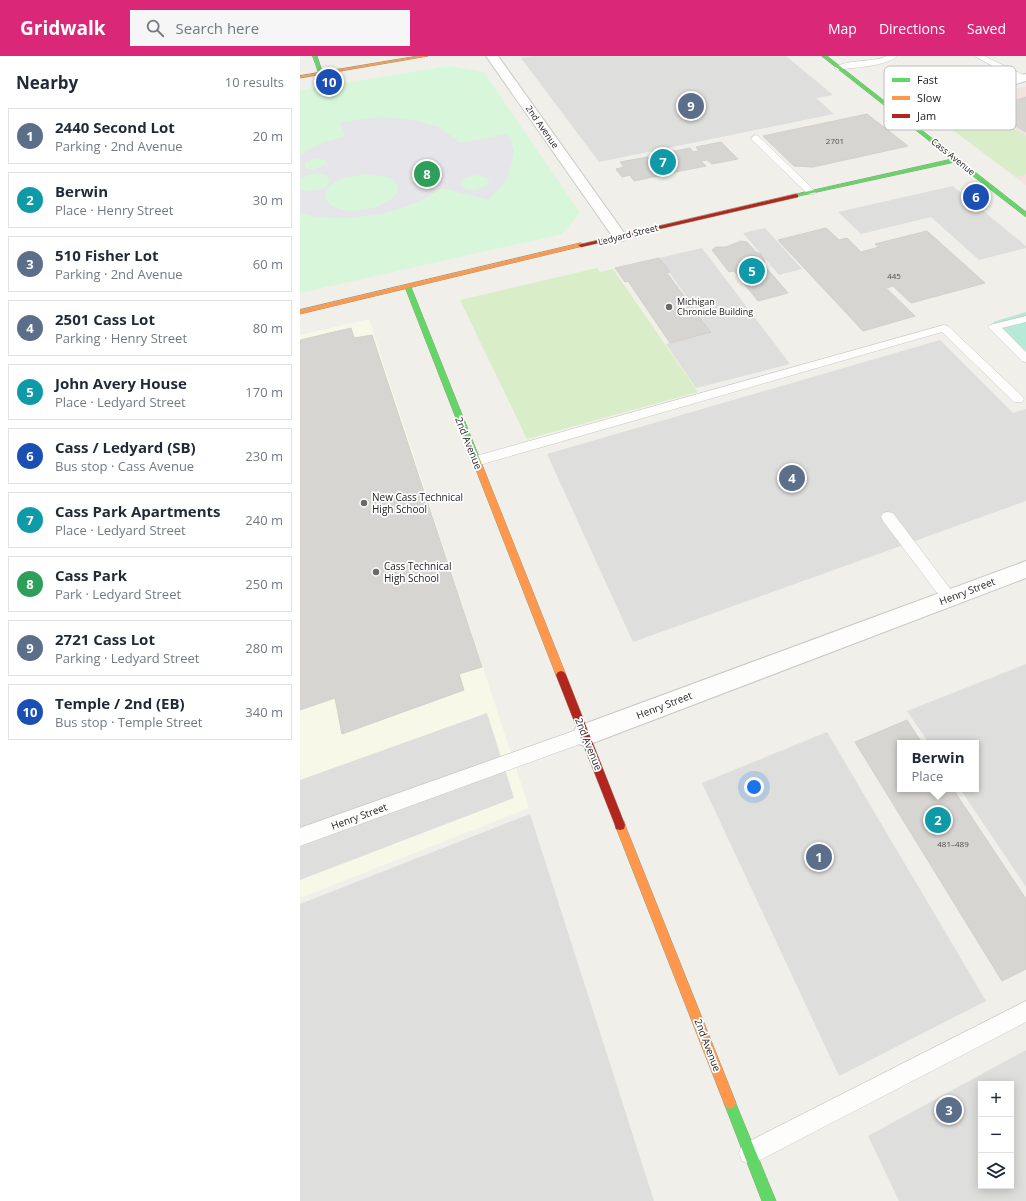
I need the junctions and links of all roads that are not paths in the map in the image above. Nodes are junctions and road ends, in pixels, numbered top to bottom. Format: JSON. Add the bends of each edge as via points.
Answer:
{"nodes":[{"id":1,"x":315,"y":56,"type":"edge"},
{"id":2,"x":426,"y":56,"type":"edge"},
{"id":3,"x":492,"y":56,"type":"edge"},
{"id":4,"x":824,"y":56,"type":"edge"},
{"id":5,"x":864,"y":56,"type":"edge"},
{"id":6,"x":893,"y":56,"type":"edge"},
{"id":7,"x":978,"y":56,"type":"edge"},
{"id":8,"x":848,"y":65,"type":"junction"},
{"id":9,"x":999,"y":66,"type":"edge"},
{"id":10,"x":838,"y":68,"type":"junction"},
{"id":11,"x":321,"y":74,"type":"junction"},
{"id":12,"x":300,"y":77,"type":"edge"},
{"id":13,"x":884,"y":103,"type":"edge"},
{"id":14,"x":919,"y":130,"type":"edge"},
{"id":15,"x":755,"y":138,"type":"dead end"},
{"id":16,"x":957,"y":160,"type":"junction"},
{"id":17,"x":811,"y":192,"type":"junction"},
{"id":18,"x":1026,"y":215,"type":"edge"},
{"id":19,"x":620,"y":237,"type":"junction"},
{"id":20,"x":408,"y":287,"type":"junction"},
{"id":21,"x":300,"y":312,"type":"edge"},
{"id":22,"x":1026,"y":319,"type":"edge"},
{"id":23,"x":1026,"y":358,"type":"edge"},
{"id":24,"x":1018,"y":399,"type":"dead end"},
{"id":25,"x":476,"y":461,"type":"junction"},
{"id":26,"x":888,"y":517,"type":"dead end"},
{"id":27,"x":1026,"y":568,"type":"edge"},
{"id":28,"x":949,"y":598,"type":"junction"},
{"id":29,"x":585,"y":735,"type":"junction"},
{"id":30,"x":300,"y":837,"type":"edge"},
{"id":31,"x":1026,"y":1011,"type":"edge"},
{"id":32,"x":750,"y":1152,"type":"junction"},
{"id":33,"x":769,"y":1201,"type":"edge"}],
"edges":[{"from":1,"to":11,"type":"street"},
{"from":2,"to":11,"type":"street"},
{"from":3,"to":19,"type":"street","name":"2nd Avenue"},
{"from":4,"to":10,"type":"street","name":"Cass Avenue"},
{"from":5,"to":8,"type":"lane","via":[[854,59]]},
{"from":6,"to":8,"type":"lane","via":[[862,65]]},
{"from":7,"to":9,"type":"lane"},
{"from":8,"to":10,"type":"lane"},
{"from":10,"to":13,"type":"street","name":"Cass Avenue"},
{"from":11,"to":12,"type":"street"},
{"from":14,"to":16,"type":"street","name":"Cass Avenue"},
{"from":15,"to":17,"type":"lane"},
{"from":16,"to":17,"type":"street","name":"Ledyard Street"},
{"from":16,"to":18,"type":"street","name":"Cass Avenue"},
{"from":17,"to":19,"type":"street","name":"Ledyard Street"},
{"from":19,"to":20,"type":"street","name":"Ledyard Street"},
{"from":20,"to":21,"type":"street","name":"Ledyard Street"},
{"from":20,"to":25,"type":"street","name":"2nd Avenue"},
{"from":22,"to":23,"type":"lane","via":[[994,327]]},
{"from":24,"to":25,"type":"lane","via":[[944,328]]},
{"from":25,"to":29,"type":"street","name":"2nd Avenue"},
{"from":26,"to":28,"type":"lane"},
{"from":27,"to":28,"type":"street","name":"Henry Street"},
{"from":28,"to":29,"type":"street","name":"Henry Street"},
{"from":29,"to":30,"type":"lane","name":"Henry Street"},
{"from":29,"to":32,"type":"street","name":"2nd Avenue"},
{"from":31,"to":32,"type":"lane"},
{"from":32,"to":33,"type":"street","name":"2nd Avenue"}]}
